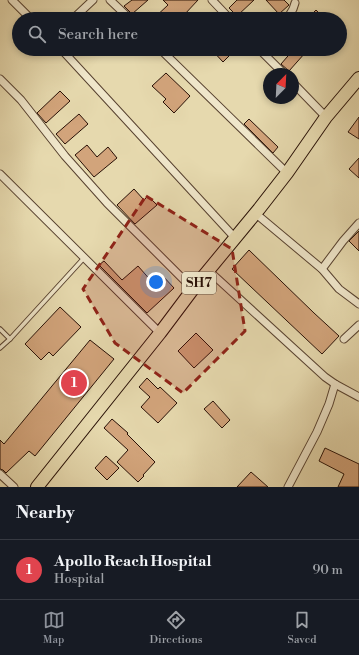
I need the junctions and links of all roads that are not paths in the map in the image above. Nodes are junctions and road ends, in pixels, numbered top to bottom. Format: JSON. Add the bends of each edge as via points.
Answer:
{"nodes":[{"id":1,"x":12,"y":0,"type":"edge"},
{"id":2,"x":93,"y":0,"type":"edge"},
{"id":3,"x":110,"y":0,"type":"edge"},
{"id":4,"x":212,"y":0,"type":"edge"},
{"id":5,"x":295,"y":3,"type":"dead end"},
{"id":6,"x":24,"y":12,"type":"edge"},
{"id":7,"x":80,"y":12,"type":"edge"},
{"id":8,"x":123,"y":12,"type":"edge"},
{"id":9,"x":223,"y":12,"type":"edge"},
{"id":10,"x":291,"y":12,"type":"edge"},
{"id":11,"x":69,"y":56,"type":"edge"},
{"id":12,"x":167,"y":56,"type":"edge"},
{"id":13,"x":266,"y":56,"type":"edge"},
{"id":14,"x":278,"y":68,"type":"edge"},
{"id":15,"x":359,"y":78,"type":"edge"},
{"id":16,"x":0,"y":79,"type":"edge"},
{"id":17,"x":299,"y":89,"type":"edge"},
{"id":18,"x":326,"y":117,"type":"junction"},
{"id":19,"x":286,"y":173,"type":"junction"},
{"id":20,"x":0,"y":174,"type":"edge"},
{"id":21,"x":256,"y":213,"type":"junction"},
{"id":22,"x":359,"y":223,"type":"edge"},
{"id":23,"x":236,"y":238,"type":"junction"},
{"id":24,"x":84,"y":258,"type":"junction"},
{"id":25,"x":322,"y":269,"type":"junction"},
{"id":26,"x":209,"y":271,"type":"junction"},
{"id":27,"x":194,"y":289,"type":"junction"},
{"id":28,"x":359,"y":304,"type":"edge"},
{"id":29,"x":359,"y":325,"type":"edge"},
{"id":30,"x":0,"y":329,"type":"edge"},
{"id":31,"x":160,"y":333,"type":"junction"},
{"id":32,"x":10,"y":339,"type":"junction"},
{"id":33,"x":344,"y":339,"type":"dead end"},
{"id":34,"x":0,"y":348,"type":"edge"},
{"id":35,"x":335,"y":384,"type":"junction"},
{"id":36,"x":359,"y":397,"type":"edge"},
{"id":37,"x":0,"y":474,"type":"edge"},
{"id":38,"x":14,"y":487,"type":"edge"},
{"id":39,"x":37,"y":487,"type":"edge"},
{"id":40,"x":288,"y":487,"type":"edge"}],
"edges":[{"from":1,"to":6,"type":"street"},
{"from":2,"to":7,"type":"street"},
{"from":3,"to":8,"type":"street"},
{"from":4,"to":9,"type":"street"},
{"from":5,"to":10,"type":"street"},
{"from":11,"to":23,"type":"street"},
{"from":12,"to":19,"type":"street"},
{"from":13,"to":14,"type":"street"},
{"from":15,"to":18,"type":"main road","number":"SH7"},
{"from":16,"to":27,"type":"street","via":[[21,100],[64,156]]},
{"from":17,"to":18,"type":"street"},
{"from":18,"to":19,"type":"main road","number":"SH7"},
{"from":19,"to":21,"type":"main road","number":"SH7"},
{"from":20,"to":24,"type":"street"},
{"from":21,"to":23,"type":"main road","number":"SH7"},
{"from":21,"to":25,"type":"street"},
{"from":22,"to":25,"type":"street"},
{"from":23,"to":26,"type":"main road","number":"SH7"},
{"from":24,"to":31,"type":"street"},
{"from":24,"to":32,"type":"lane"},
{"from":25,"to":28,"type":"street","via":[[339,289]]},
{"from":26,"to":27,"type":"main road","number":"SH7"},
{"from":26,"to":35,"type":"street"},
{"from":27,"to":31,"type":"main road","number":"SH7"},
{"from":29,"to":33,"type":"street"},
{"from":30,"to":32,"type":"lane"},
{"from":31,"to":39,"type":"main road","number":"SH7"},
{"from":32,"to":34,"type":"lane"},
{"from":35,"to":36,"type":"street"},
{"from":35,"to":40,"type":"street","via":[[317,432]]},
{"from":37,"to":38,"type":"street"}]}
